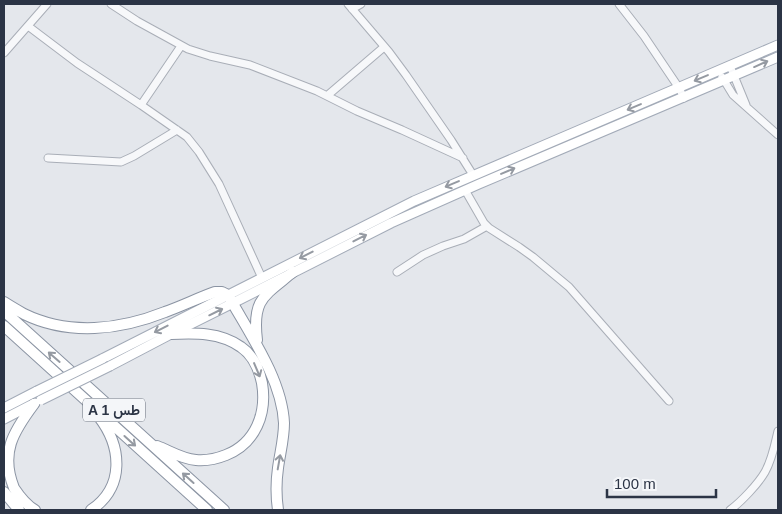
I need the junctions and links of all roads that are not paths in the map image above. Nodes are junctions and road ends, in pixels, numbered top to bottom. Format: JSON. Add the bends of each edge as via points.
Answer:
{"nodes":[{"id":1,"x":47,"y":4,"type":"edge"},
{"id":2,"x":111,"y":4,"type":"edge"},
{"id":3,"x":361,"y":4,"type":"edge"},
{"id":4,"x":619,"y":4,"type":"edge"},
{"id":5,"x":350,"y":6,"type":"edge"},
{"id":6,"x":28,"y":26,"type":"junction"},
{"id":7,"x":778,"y":45,"type":"edge"},
{"id":8,"x":180,"y":46,"type":"junction"},
{"id":9,"x":384,"y":47,"type":"junction"},
{"id":10,"x":4,"y":53,"type":"edge"},
{"id":11,"x":778,"y":57,"type":"edge"},
{"id":12,"x":730,"y":66,"type":"junction"},
{"id":13,"x":719,"y":70,"type":"junction"},
{"id":14,"x":734,"y":76,"type":"junction"},
{"id":15,"x":724,"y":80,"type":"junction"},
{"id":16,"x":679,"y":88,"type":"junction"},
{"id":17,"x":328,"y":96,"type":"junction"},
{"id":18,"x":684,"y":98,"type":"junction"},
{"id":19,"x":141,"y":105,"type":"junction"},
{"id":20,"x":747,"y":108,"type":"junction"},
{"id":21,"x":177,"y":130,"type":"junction"},
{"id":22,"x":778,"y":135,"type":"edge"},
{"id":23,"x":48,"y":158,"type":"dead end"},
{"id":24,"x":463,"y":158,"type":"junction"},
{"id":25,"x":474,"y":175,"type":"junction"},
{"id":26,"x":465,"y":190,"type":"junction"},
{"id":27,"x":487,"y":226,"type":"junction"},
{"id":28,"x":293,"y":272,"type":"junction"},
{"id":29,"x":397,"y":272,"type":"dead end"},
{"id":30,"x":262,"y":278,"type":"junction"},
{"id":31,"x":231,"y":299,"type":"junction"},
{"id":32,"x":4,"y":302,"type":"edge"},
{"id":33,"x":4,"y":311,"type":"edge"},
{"id":34,"x":4,"y":326,"type":"edge"},
{"id":35,"x":171,"y":334,"type":"junction"},
{"id":36,"x":257,"y":346,"type":"junction"},
{"id":37,"x":84,"y":398,"type":"junction"},
{"id":38,"x":669,"y":401,"type":"dead end"},
{"id":39,"x":37,"y":402,"type":"junction"},
{"id":40,"x":4,"y":408,"type":"edge"},
{"id":41,"x":4,"y":419,"type":"edge"},
{"id":42,"x":778,"y":431,"type":"edge"},
{"id":43,"x":150,"y":443,"type":"junction"},
{"id":44,"x":4,"y":492,"type":"edge"},
{"id":45,"x":19,"y":510,"type":"edge"},
{"id":46,"x":35,"y":510,"type":"edge"},
{"id":47,"x":91,"y":510,"type":"edge"},
{"id":48,"x":207,"y":510,"type":"edge"},
{"id":49,"x":224,"y":510,"type":"edge"},
{"id":50,"x":278,"y":510,"type":"edge"},
{"id":51,"x":730,"y":510,"type":"edge"}],
"edges":[{"from":1,"to":6,"type":"street"},
{"from":2,"to":8,"type":"street"},
{"from":3,"to":5,"type":"street"},
{"from":4,"to":16,"type":"street"},
{"from":5,"to":9,"type":"street"},
{"from":6,"to":10,"type":"street"},
{"from":6,"to":19,"type":"street"},
{"from":7,"to":12,"type":"main road"},
{"from":8,"to":17,"type":"street","via":[[250,65]]},
{"from":8,"to":19,"type":"street"},
{"from":9,"to":17,"type":"street"},
{"from":9,"to":24,"type":"street"},
{"from":14,"to":11,"type":"main road","one_way":true},
{"from":12,"to":13,"type":"main road"},
{"from":12,"to":14,"type":"street"},
{"from":13,"to":15,"type":"street"},
{"from":13,"to":16,"type":"main road","one_way":true},
{"from":14,"to":15,"type":"main road"},
{"from":14,"to":20,"type":"street"},
{"from":15,"to":18,"type":"main road"},
{"from":15,"to":20,"type":"street","via":[[733,95]]},
{"from":16,"to":18,"type":"street"},
{"from":16,"to":25,"type":"main road","one_way":true},
{"from":17,"to":24,"type":"street"},
{"from":26,"to":18,"type":"main road","one_way":true},
{"from":19,"to":21,"type":"street"},
{"from":20,"to":22,"type":"street"},
{"from":21,"to":23,"type":"street","via":[[121,162]]},
{"from":21,"to":30,"type":"street","via":[[193,144],[219,184]]},
{"from":24,"to":25,"type":"street"},
{"from":25,"to":30,"type":"main road","one_way":true,"via":[[414,201]]},
{"from":26,"to":27,"type":"street"},
{"from":28,"to":26,"type":"main road","one_way":true},
{"from":27,"to":29,"type":"street","via":[[423,255]]},
{"from":27,"to":38,"type":"street","via":[[520,247],[569,287]]},
{"from":28,"to":31,"type":"main road"},
{"from":28,"to":36,"type":"highway","via":[[260,302],[255,326]]},
{"from":30,"to":31,"type":"main road"},
{"from":31,"to":32,"type":"highway","via":[[222,292],[215,292],[139,321],[97,328],[51,324]]},
{"from":35,"to":31,"type":"main road","one_way":true},
{"from":31,"to":36,"type":"highway"},
{"from":31,"to":40,"type":"main road","one_way":true,"bridge":true},
{"from":43,"to":33,"type":"highway","number":"A 1 طس","one_way":true},
{"from":34,"to":37,"type":"highway","number":"A 1 طس"},
{"from":35,"to":39,"type":"main road","bridge":true},
{"from":35,"to":43,"type":"highway","one_way":true,"via":[[218,336],[242,347],[260,372],[263,406],[259,422],[246,443],[215,459],[186,458]]},
{"from":50,"to":36,"type":"highway","one_way":true,"via":[[276,497],[283,408]]},
{"from":37,"to":47,"type":"highway","via":[[111,436],[116,456],[112,487],[103,501]]},
{"from":37,"to":48,"type":"highway","number":"A 1 طس","one_way":true},
{"from":39,"to":41,"type":"main road"},
{"from":39,"to":46,"type":"highway","via":[[15,429],[5,461],[6,470],[20,497]]},
{"from":42,"to":51,"type":"street","via":[[765,473]]},
{"from":49,"to":43,"type":"highway","number":"A 1 طس","one_way":true},
{"from":44,"to":45,"type":"highway"}]}
